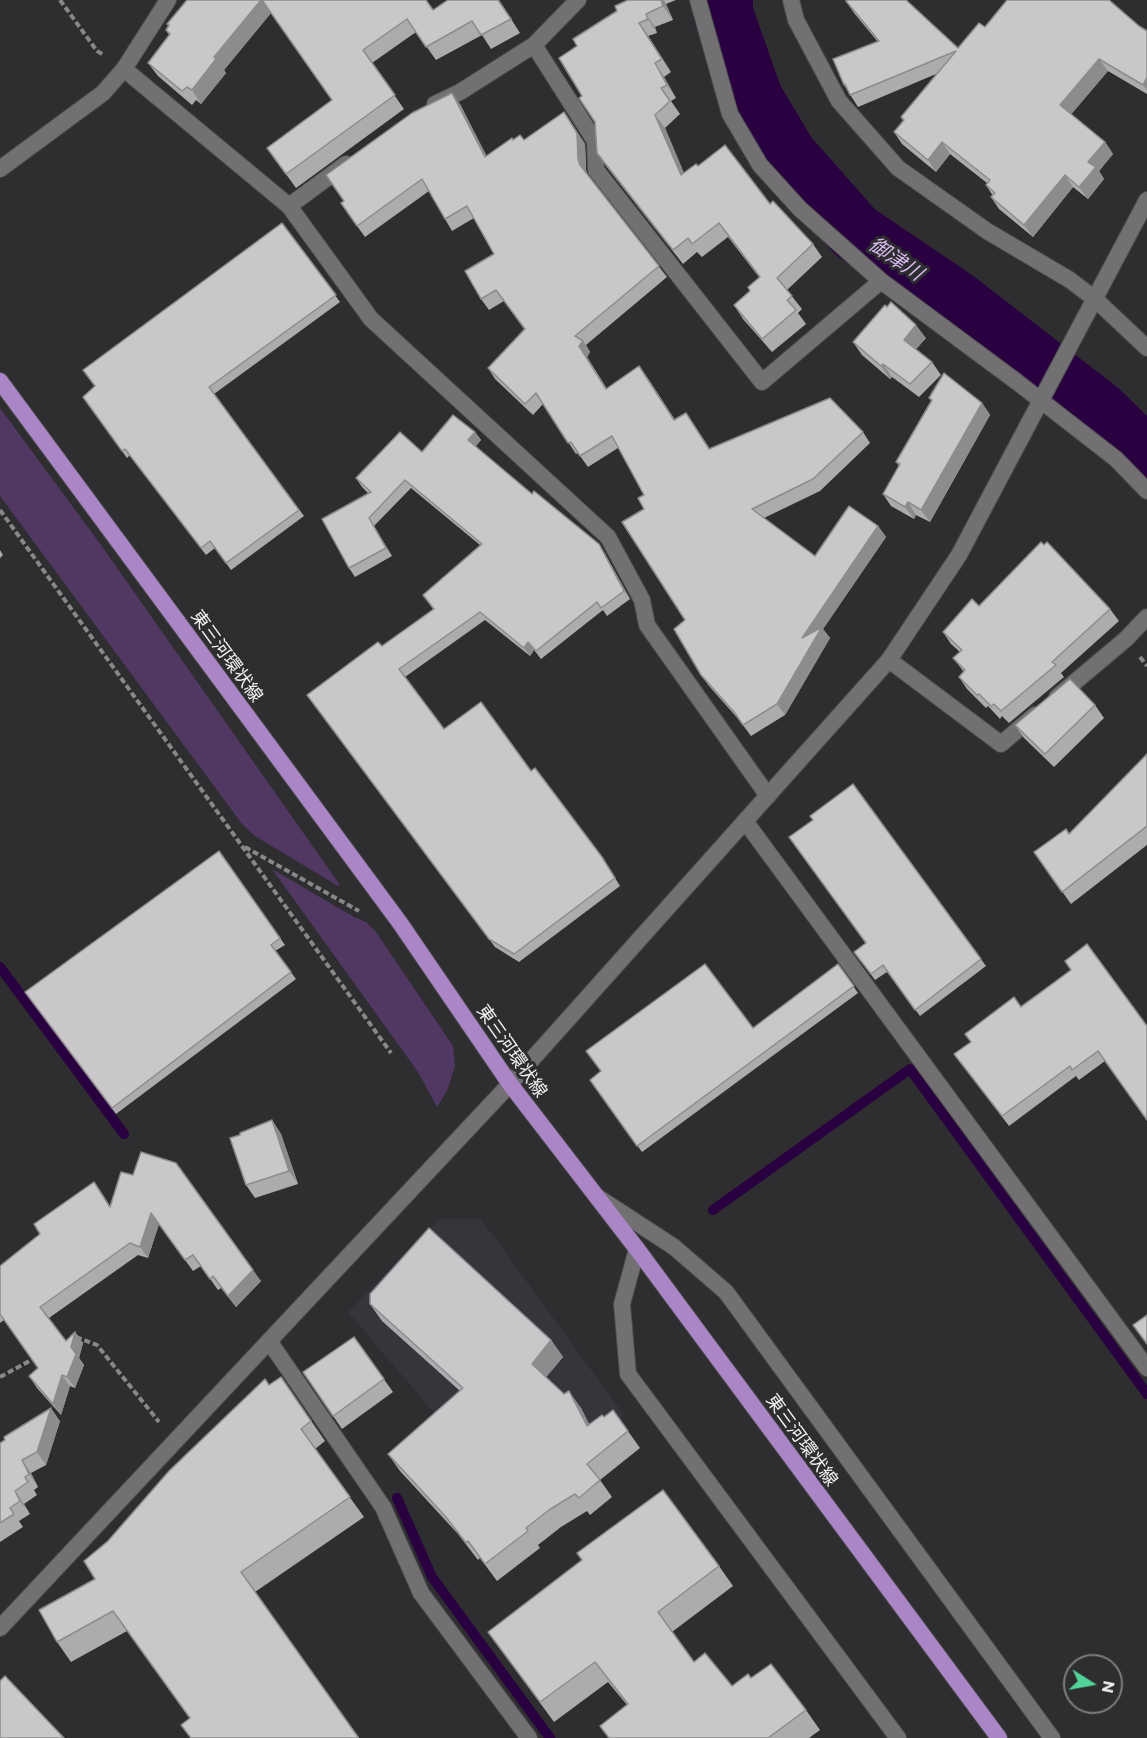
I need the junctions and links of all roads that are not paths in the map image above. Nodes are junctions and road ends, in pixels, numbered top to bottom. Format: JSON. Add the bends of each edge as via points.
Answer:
{"nodes":[{"id":1,"x":168,"y":0,"type":"edge"},
{"id":2,"x":578,"y":0,"type":"edge"},
{"id":3,"x":698,"y":0,"type":"edge"},
{"id":4,"x":791,"y":0,"type":"edge"},
{"id":5,"x":534,"y":45,"type":"junction"},
{"id":6,"x":124,"y":69,"type":"junction"},
{"id":7,"x":423,"y":110,"type":"edge"},
{"id":8,"x":356,"y":157,"type":"edge"},
{"id":9,"x":0,"y":169,"type":"edge"},
{"id":10,"x":1147,"y":200,"type":"edge"},
{"id":11,"x":289,"y":206,"type":"junction"},
{"id":12,"x":881,"y":281,"type":"junction"},
{"id":13,"x":1094,"y":302,"type":"junction"},
{"id":14,"x":1147,"y":348,"type":"edge"},
{"id":15,"x":0,"y":381,"type":"edge"},
{"id":16,"x":1044,"y":397,"type":"junction"},
{"id":17,"x":1147,"y":491,"type":"edge"},
{"id":18,"x":1147,"y":617,"type":"edge"},
{"id":19,"x":889,"y":660,"type":"junction"},
{"id":20,"x":768,"y":796,"type":"junction"},
{"id":21,"x":745,"y":821,"type":"junction"},
{"id":22,"x":510,"y":1084,"type":"junction"},
{"id":23,"x":596,"y":1196,"type":"junction"},
{"id":24,"x":637,"y":1249,"type":"junction"},
{"id":25,"x":269,"y":1341,"type":"junction"},
{"id":26,"x":1147,"y":1368,"type":"edge"},
{"id":27,"x":0,"y":1629,"type":"edge"},
{"id":28,"x":997,"y":1736,"type":"edge"},
{"id":29,"x":529,"y":1738,"type":"edge"},
{"id":30,"x":898,"y":1738,"type":"edge"},
{"id":31,"x":1052,"y":1738,"type":"edge"}],
"edges":[{"from":1,"to":6,"type":"street"},
{"from":2,"to":5,"type":"street"},
{"from":3,"to":12,"type":"street","via":[[730,114],[760,165],[800,209]]},
{"from":4,"to":13,"type":"street","via":[[796,20],[839,101],[898,168],[987,231],[1070,280]]},
{"from":5,"to":7,"type":"street","via":[[460,92]]},
{"from":5,"to":12,"type":"street","via":[[595,141],[596,170],[762,382]]},
{"from":6,"to":9,"type":"street","via":[[103,93]]},
{"from":6,"to":11,"type":"street"},
{"from":8,"to":11,"type":"street"},
{"from":10,"to":13,"type":"street"},
{"from":11,"to":20,"type":"street","via":[[371,319],[608,537],[642,600],[647,624]]},
{"from":12,"to":16,"type":"street"},
{"from":13,"to":14,"type":"street"},
{"from":13,"to":16,"type":"street"},
{"from":15,"to":22,"type":"main road","name":"東三河環状線","via":[[400,922]]},
{"from":16,"to":17,"type":"street"},
{"from":16,"to":19,"type":"street","via":[[959,555]]},
{"from":18,"to":19,"type":"street","via":[[1001,744]]},
{"from":19,"to":20,"type":"street"},
{"from":20,"to":21,"type":"street"},
{"from":21,"to":22,"type":"street"},
{"from":21,"to":26,"type":"street"},
{"from":22,"to":23,"type":"main road","name":"東三河環状線"},
{"from":22,"to":25,"type":"street"},
{"from":23,"to":24,"type":"main road","name":"東三河環状線"},
{"from":23,"to":31,"type":"street","via":[[674,1247],[726,1292]]},
{"from":24,"to":28,"type":"main road","name":"東三河環状線"},
{"from":24,"to":30,"type":"street","via":[[622,1304],[628,1374]]},
{"from":25,"to":27,"type":"street"},
{"from":25,"to":29,"type":"street","via":[[383,1507],[422,1593]]}]}
